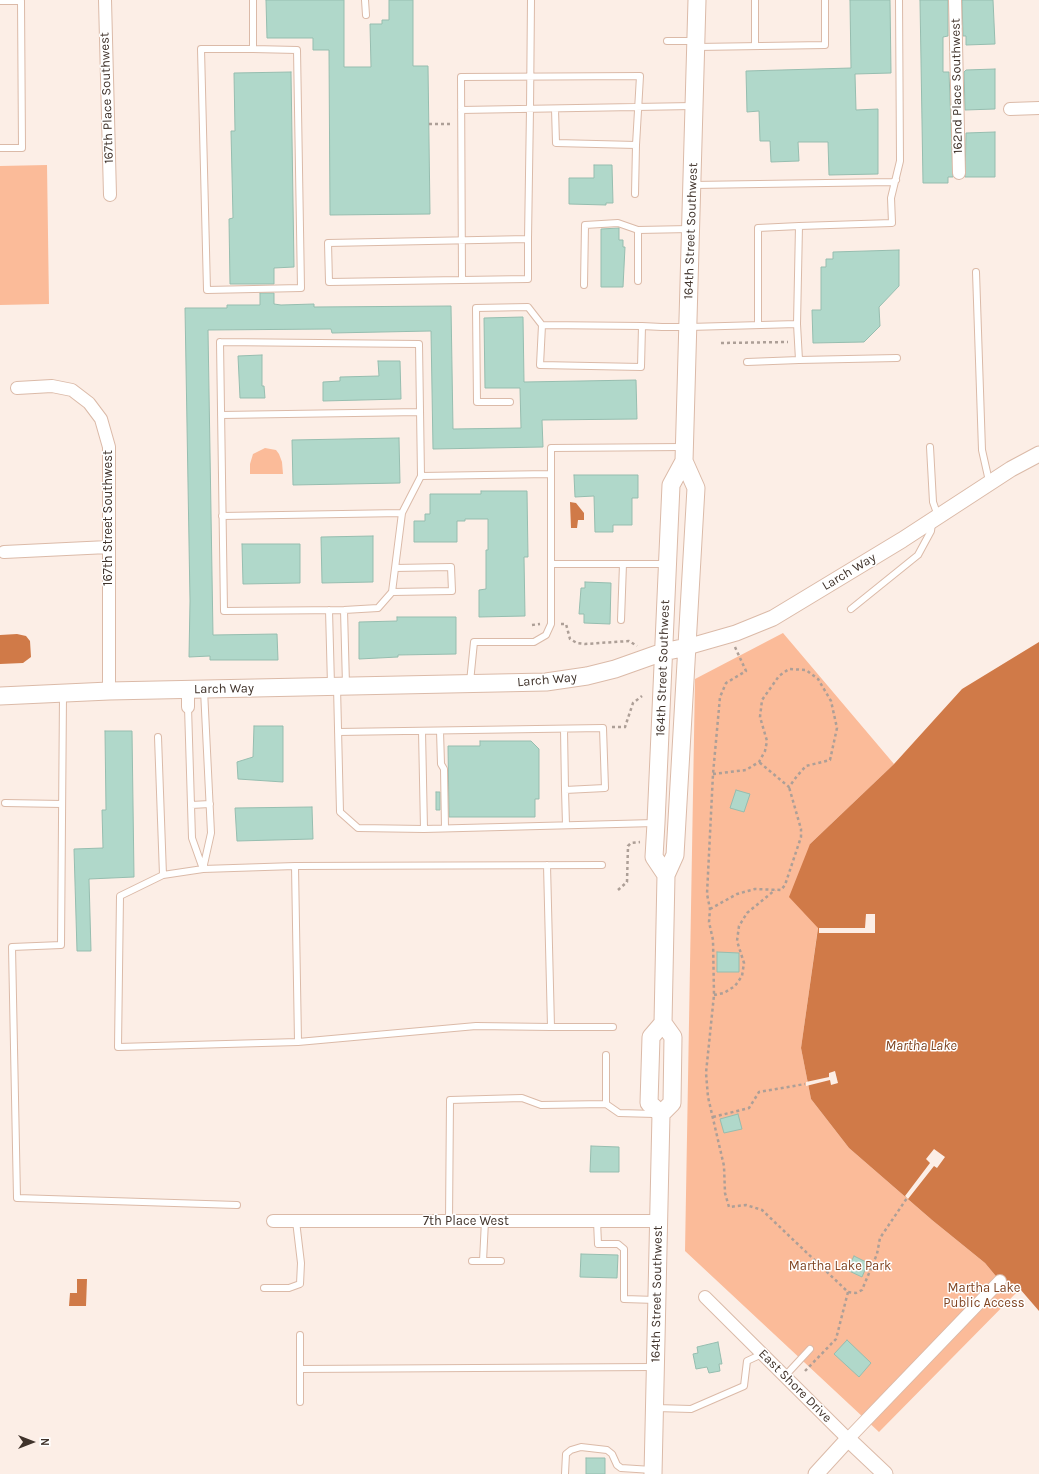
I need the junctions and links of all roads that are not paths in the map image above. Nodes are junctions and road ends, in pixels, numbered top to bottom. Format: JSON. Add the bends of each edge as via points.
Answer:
{"nodes":[{"id":1,"x":105,"y":0,"type":"edge"},
{"id":2,"x":253,"y":0,"type":"edge"},
{"id":3,"x":365,"y":0,"type":"edge"},
{"id":4,"x":531,"y":0,"type":"edge"},
{"id":5,"x":697,"y":0,"type":"edge"},
{"id":6,"x":755,"y":0,"type":"edge"},
{"id":7,"x":825,"y":0,"type":"edge"},
{"id":8,"x":899,"y":0,"type":"edge"},
{"id":9,"x":955,"y":0,"type":"edge"},
{"id":10,"x":0,"y":1,"type":"edge"},
{"id":11,"x":366,"y":15,"type":"dead end"},
{"id":12,"x":667,"y":41,"type":"dead end"},
{"id":13,"x":696,"y":44,"type":"junction"},
{"id":14,"x":755,"y":46,"type":"junction"},
{"id":15,"x":253,"y":48,"type":"junction"},
{"id":16,"x":530,"y":77,"type":"junction"},
{"id":17,"x":638,"y":106,"type":"junction"},
{"id":18,"x":695,"y":106,"type":"junction"},
{"id":19,"x":1039,"y":108,"type":"edge"},
{"id":20,"x":555,"y":109,"type":"junction"},
{"id":21,"x":1010,"y":109,"type":"dead end"},
{"id":22,"x":461,"y":110,"type":"junction"},
{"id":23,"x":530,"y":110,"type":"junction"},
{"id":24,"x":636,"y":144,"type":"junction"},
{"id":25,"x":0,"y":148,"type":"edge"},
{"id":26,"x":959,"y":173,"type":"dead end"},
{"id":27,"x":896,"y":180,"type":"junction"},
{"id":28,"x":693,"y":186,"type":"junction"},
{"id":29,"x":635,"y":194,"type":"dead end"},
{"id":30,"x":110,"y":195,"type":"dead end"},
{"id":31,"x":799,"y":226,"type":"junction"},
{"id":32,"x":692,"y":229,"type":"junction"},
{"id":33,"x":638,"y":230,"type":"junction"},
{"id":34,"x":528,"y":239,"type":"junction"},
{"id":35,"x":462,"y":240,"type":"junction"},
{"id":36,"x":976,"y":272,"type":"dead end"},
{"id":37,"x":462,"y":280,"type":"junction"},
{"id":38,"x":638,"y":281,"type":"dead end"},
{"id":39,"x":584,"y":286,"type":"dead end"},
{"id":40,"x":797,"y":324,"type":"junction"},
{"id":41,"x":542,"y":325,"type":"junction"},
{"id":42,"x":758,"y":325,"type":"junction"},
{"id":43,"x":642,"y":326,"type":"junction"},
{"id":44,"x":688,"y":327,"type":"junction"},
{"id":45,"x":897,"y":358,"type":"dead end"},
{"id":46,"x":799,"y":360,"type":"junction"},
{"id":47,"x":747,"y":362,"type":"dead end"},
{"id":48,"x":17,"y":388,"type":"dead end"},
{"id":49,"x":510,"y":402,"type":"dead end"},
{"id":50,"x":420,"y":412,"type":"junction"},
{"id":51,"x":221,"y":415,"type":"junction"},
{"id":52,"x":930,"y":447,"type":"dead end"},
{"id":53,"x":684,"y":454,"type":"junction"},
{"id":54,"x":1039,"y":454,"type":"edge"},
{"id":55,"x":550,"y":474,"type":"junction"},
{"id":56,"x":421,"y":476,"type":"junction"},
{"id":57,"x":989,"y":483,"type":"junction"},
{"id":58,"x":402,"y":513,"type":"junction"},
{"id":59,"x":222,"y":516,"type":"junction"},
{"id":60,"x":935,"y":518,"type":"junction"},
{"id":61,"x":108,"y":547,"type":"junction"},
{"id":62,"x":4,"y":552,"type":"dead end"},
{"id":63,"x":551,"y":564,"type":"junction"},
{"id":64,"x":623,"y":564,"type":"junction"},
{"id":65,"x":667,"y":564,"type":"junction"},
{"id":66,"x":395,"y":568,"type":"junction"},
{"id":67,"x":392,"y":592,"type":"junction"},
{"id":68,"x":850,"y":609,"type":"dead end"},
{"id":69,"x":329,"y":610,"type":"junction"},
{"id":70,"x":344,"y":610,"type":"junction"},
{"id":71,"x":621,"y":620,"type":"dead end"},
{"id":72,"x":687,"y":647,"type":"junction"},
{"id":73,"x":663,"y":652,"type":"junction"},
{"id":74,"x":470,"y":684,"type":"junction"},
{"id":75,"x":338,"y":687,"type":"junction"},
{"id":76,"x":204,"y":690,"type":"junction"},
{"id":77,"x":109,"y":691,"type":"junction"},
{"id":78,"x":63,"y":693,"type":"junction"},
{"id":79,"x":0,"y":696,"type":"edge"},
{"id":80,"x":188,"y":698,"type":"junction"},
{"id":81,"x":564,"y":729,"type":"junction"},
{"id":82,"x":422,"y":731,"type":"junction"},
{"id":83,"x":440,"y":731,"type":"junction"},
{"id":84,"x":338,"y":732,"type":"junction"},
{"id":85,"x":158,"y":738,"type":"dead end"},
{"id":86,"x":565,"y":790,"type":"junction"},
{"id":87,"x":5,"y":802,"type":"dead end"},
{"id":88,"x":62,"y":804,"type":"junction"},
{"id":89,"x":210,"y":804,"type":"junction"},
{"id":90,"x":191,"y":805,"type":"junction"},
{"id":91,"x":656,"y":823,"type":"junction"},
{"id":92,"x":566,"y":825,"type":"junction"},
{"id":93,"x":445,"y":828,"type":"junction"},
{"id":94,"x":424,"y":829,"type":"junction"},
{"id":95,"x":547,"y":865,"type":"junction"},
{"id":96,"x":602,"y":865,"type":"dead end"},
{"id":97,"x":295,"y":866,"type":"junction"},
{"id":98,"x":203,"y":869,"type":"junction"},
{"id":99,"x":162,"y":875,"type":"junction"},
{"id":100,"x":666,"y":875,"type":"junction"},
{"id":101,"x":663,"y":1023,"type":"junction"},
{"id":102,"x":551,"y":1027,"type":"junction"},
{"id":103,"x":613,"y":1027,"type":"dead end"},
{"id":104,"x":298,"y":1042,"type":"junction"},
{"id":105,"x":606,"y":1055,"type":"dead end"},
{"id":106,"x":606,"y":1104,"type":"junction"},
{"id":107,"x":661,"y":1114,"type":"junction"},
{"id":108,"x":237,"y":1205,"type":"dead end"},
{"id":109,"x":273,"y":1221,"type":"dead end"},
{"id":110,"x":296,"y":1221,"type":"junction"},
{"id":111,"x":450,"y":1221,"type":"junction"},
{"id":112,"x":485,"y":1221,"type":"junction"},
{"id":113,"x":597,"y":1221,"type":"junction"},
{"id":114,"x":658,"y":1221,"type":"junction"},
{"id":115,"x":472,"y":1261,"type":"dead end"},
{"id":116,"x":483,"y":1261,"type":"junction"},
{"id":117,"x":501,"y":1261,"type":"dead end"},
{"id":118,"x":1000,"y":1281,"type":"dead end"},
{"id":119,"x":264,"y":1288,"type":"dead end"},
{"id":120,"x":705,"y":1297,"type":"dead end"},
{"id":121,"x":656,"y":1300,"type":"junction"},
{"id":122,"x":300,"y":1335,"type":"dead end"},
{"id":123,"x":810,"y":1349,"type":"dead end"},
{"id":124,"x":762,"y":1354,"type":"junction"},
{"id":125,"x":655,"y":1367,"type":"junction"},
{"id":126,"x":300,"y":1369,"type":"junction"},
{"id":127,"x":785,"y":1376,"type":"junction"},
{"id":128,"x":300,"y":1402,"type":"dead end"},
{"id":129,"x":654,"y":1408,"type":"junction"},
{"id":130,"x":848,"y":1439,"type":"junction"},
{"id":131,"x":653,"y":1472,"type":"edge"},
{"id":132,"x":565,"y":1474,"type":"edge"},
{"id":133,"x":816,"y":1474,"type":"edge"},
{"id":134,"x":885,"y":1474,"type":"edge"}],
"edges":[{"from":1,"to":30,"type":"street","name":"167th Place Southwest"},
{"from":2,"to":15,"type":"lane"},
{"from":3,"to":11,"type":"lane"},
{"from":4,"to":16,"type":"lane"},
{"from":5,"to":13,"type":"main road","name":"164th Street Southwest"},
{"from":6,"to":14,"type":"lane"},
{"from":7,"to":14,"type":"lane","via":[[825,45]]},
{"from":8,"to":27,"type":"lane","via":[[900,161]]},
{"from":9,"to":26,"type":"street","name":"162nd Place Southwest"},
{"from":10,"to":25,"type":"lane","via":[[21,1],[22,148]]},
{"from":12,"to":13,"type":"lane"},
{"from":13,"to":14,"type":"lane"},
{"from":13,"to":18,"type":"main road","name":"164th Street Southwest"},
{"from":15,"to":15,"type":"lane","via":[[201,50],[207,290],[301,288],[297,50]]},
{"from":16,"to":17,"type":"lane","via":[[640,76]]},
{"from":16,"to":22,"type":"lane","via":[[460,77]]},
{"from":16,"to":23,"type":"lane"},
{"from":17,"to":18,"type":"lane"},
{"from":17,"to":20,"type":"lane"},
{"from":17,"to":24,"type":"lane"},
{"from":18,"to":28,"type":"main road","name":"164th Street Southwest"},
{"from":19,"to":21,"type":"street"},
{"from":20,"to":23,"type":"lane"},
{"from":20,"to":24,"type":"lane","via":[[556,143]]},
{"from":22,"to":23,"type":"lane"},
{"from":22,"to":35,"type":"lane"},
{"from":23,"to":34,"type":"lane"},
{"from":24,"to":29,"type":"lane"},
{"from":27,"to":28,"type":"lane"},
{"from":27,"to":31,"type":"lane","via":[[891,198],[892,223]]},
{"from":28,"to":32,"type":"main road","name":"164th Street Southwest"},
{"from":31,"to":40,"type":"lane"},
{"from":31,"to":42,"type":"lane","via":[[758,228]]},
{"from":32,"to":33,"type":"lane"},
{"from":32,"to":44,"type":"main road","name":"164th Street Southwest"},
{"from":33,"to":38,"type":"lane"},
{"from":33,"to":39,"type":"lane","via":[[618,223],[585,225]]},
{"from":34,"to":35,"type":"lane"},
{"from":34,"to":37,"type":"lane","via":[[528,279]]},
{"from":35,"to":37,"type":"lane"},
{"from":35,"to":37,"type":"lane","via":[[328,243],[329,282]]},
{"from":36,"to":57,"type":"lane","via":[[982,450]]},
{"from":40,"to":42,"type":"lane"},
{"from":40,"to":46,"type":"lane"},
{"from":41,"to":43,"type":"lane"},
{"from":41,"to":43,"type":"lane","via":[[540,365],[641,367]]},
{"from":41,"to":49,"type":"lane","via":[[528,307],[476,308],[477,402]]},
{"from":42,"to":44,"type":"lane"},
{"from":43,"to":44,"type":"lane"},
{"from":44,"to":53,"type":"main road","name":"164th Street Southwest"},
{"from":45,"to":46,"type":"lane"},
{"from":46,"to":47,"type":"lane"},
{"from":48,"to":61,"type":"street","name":"167th Street Southwest","via":[[52,386],[72,390],[89,403],[101,419],[108,447]]},
{"from":50,"to":51,"type":"lane"},
{"from":50,"to":51,"type":"lane","via":[[419,344],[220,342]]},
{"from":50,"to":56,"type":"lane"},
{"from":51,"to":59,"type":"lane"},
{"from":52,"to":60,"type":"lane"},
{"from":53,"to":55,"type":"lane","via":[[551,448]]},
{"from":53,"to":65,"type":"main road","name":"164th Street Southwest","via":[[671,485]]},
{"from":53,"to":72,"type":"main road","name":"164th Street Southwest","via":[[696,488]]},
{"from":54,"to":57,"type":"street","name":"Larch Way"},
{"from":55,"to":56,"type":"lane"},
{"from":55,"to":63,"type":"lane"},
{"from":56,"to":58,"type":"lane"},
{"from":57,"to":60,"type":"street","name":"Larch Way"},
{"from":58,"to":59,"type":"lane"},
{"from":58,"to":66,"type":"lane"},
{"from":59,"to":69,"type":"lane","via":[[224,611]]},
{"from":60,"to":68,"type":"lane","via":[[918,555]]},
{"from":60,"to":72,"type":"street","name":"Larch Way","via":[[773,618],[736,633]]},
{"from":61,"to":62,"type":"street"},
{"from":61,"to":77,"type":"street","name":"167th Street Southwest"},
{"from":63,"to":64,"type":"lane"},
{"from":63,"to":74,"type":"lane","via":[[551,624],[546,635],[534,642],[474,642]]},
{"from":64,"to":65,"type":"lane"},
{"from":64,"to":71,"type":"lane"},
{"from":65,"to":73,"type":"main road","name":"164th Street Southwest"},
{"from":66,"to":67,"type":"lane"},
{"from":66,"to":67,"type":"lane","via":[[451,568],[452,591]]},
{"from":67,"to":70,"type":"lane","via":[[378,608]]},
{"from":69,"to":70,"type":"lane"},
{"from":69,"to":75,"type":"lane"},
{"from":70,"to":75,"type":"lane"},
{"from":72,"to":73,"type":"main road","name":"Larch Way"},
{"from":72,"to":100,"type":"main road","name":"164th Street Southwest","via":[[675,855]]},
{"from":73,"to":74,"type":"main road","name":"Larch Way","via":[[587,676],[546,682]]},
{"from":73,"to":91,"type":"main road","name":"164th Street Southwest"},
{"from":74,"to":75,"type":"main road","name":"Larch Way"},
{"from":75,"to":76,"type":"main road","name":"Larch Way"},
{"from":75,"to":84,"type":"lane"},
{"from":76,"to":80,"type":"main road","name":"Larch Way"},
{"from":76,"to":89,"type":"lane"},
{"from":77,"to":78,"type":"main road","name":"Larch Way"},
{"from":77,"to":80,"type":"main road","name":"Larch Way"},
{"from":78,"to":79,"type":"main road","name":"Larch Way"},
{"from":78,"to":88,"type":"lane"},
{"from":80,"to":90,"type":"lane"},
{"from":81,"to":83,"type":"lane"},
{"from":81,"to":86,"type":"lane"},
{"from":81,"to":86,"type":"lane","via":[[603,728],[605,788]]},
{"from":82,"to":83,"type":"lane"},
{"from":82,"to":84,"type":"lane"},
{"from":82,"to":94,"type":"lane"},
{"from":83,"to":93,"type":"lane","via":[[441,764],[444,769]]},
{"from":84,"to":94,"type":"lane","via":[[340,812],[358,828]]},
{"from":85,"to":99,"type":"lane"},
{"from":86,"to":92,"type":"lane"},
{"from":87,"to":88,"type":"lane"},
{"from":88,"to":108,"type":"lane","via":[[61,945],[12,947],[17,1198]]},
{"from":89,"to":90,"type":"lane"},
{"from":89,"to":98,"type":"lane","via":[[211,833]]},
{"from":90,"to":98,"type":"lane","via":[[192,838]]},
{"from":91,"to":92,"type":"lane"},
{"from":91,"to":100,"type":"main road","name":"164th Street Southwest","via":[[654,857]]},
{"from":92,"to":93,"type":"lane"},
{"from":93,"to":94,"type":"lane"},
{"from":95,"to":96,"type":"lane"},
{"from":95,"to":97,"type":"lane"},
{"from":95,"to":102,"type":"lane"},
{"from":97,"to":98,"type":"lane"},
{"from":97,"to":104,"type":"lane"},
{"from":98,"to":99,"type":"lane"},
{"from":99,"to":104,"type":"lane","via":[[120,896],[118,1047]]},
{"from":100,"to":101,"type":"main road","name":"164th Street Southwest"},
{"from":101,"to":107,"type":"main road","via":[[673,1037],[672,1103]]},
{"from":101,"to":107,"type":"main road","via":[[651,1037],[649,1103]]},
{"from":102,"to":103,"type":"lane"},
{"from":102,"to":104,"type":"lane","via":[[476,1026]]},
{"from":105,"to":106,"type":"lane"},
{"from":106,"to":107,"type":"lane","via":[[618,1113]]},
{"from":106,"to":111,"type":"lane","via":[[541,1105],[522,1098],[450,1100]]},
{"from":107,"to":114,"type":"main road","name":"164th Street Southwest"},
{"from":109,"to":110,"type":"street","name":"7th Place West"},
{"from":110,"to":111,"type":"street","name":"7th Place West"},
{"from":110,"to":119,"type":"lane","via":[[301,1263],[300,1284],[289,1288]]},
{"from":111,"to":112,"type":"street","name":"7th Place West"},
{"from":112,"to":113,"type":"street","name":"7th Place West"},
{"from":112,"to":116,"type":"lane"},
{"from":113,"to":114,"type":"street","name":"7th Place West"},
{"from":113,"to":121,"type":"lane","via":[[598,1244],[618,1244],[624,1249],[624,1299]]},
{"from":114,"to":121,"type":"main road","name":"164th Street Southwest"},
{"from":115,"to":116,"type":"lane"},
{"from":116,"to":117,"type":"lane"},
{"from":118,"to":130,"type":"street"},
{"from":120,"to":124,"type":"street","name":"East Shore Drive"},
{"from":121,"to":125,"type":"main road","name":"164th Street Southwest"},
{"from":122,"to":126,"type":"lane"},
{"from":123,"to":127,"type":"lane"},
{"from":124,"to":127,"type":"street","name":"East Shore Drive"},
{"from":124,"to":129,"type":"lane","via":[[747,1360],[744,1386],[691,1409]]},
{"from":125,"to":126,"type":"lane"},
{"from":125,"to":129,"type":"main road","name":"164th Street Southwest"},
{"from":126,"to":128,"type":"lane"},
{"from":127,"to":130,"type":"street","name":"East Shore Drive"},
{"from":129,"to":131,"type":"main road","name":"164th Street Southwest"},
{"from":130,"to":133,"type":"street"},
{"from":130,"to":134,"type":"street","name":"East Shore Drive"},
{"from":131,"to":132,"type":"lane","via":[[621,1468],[607,1450],[581,1447],[566,1454]]}]}
